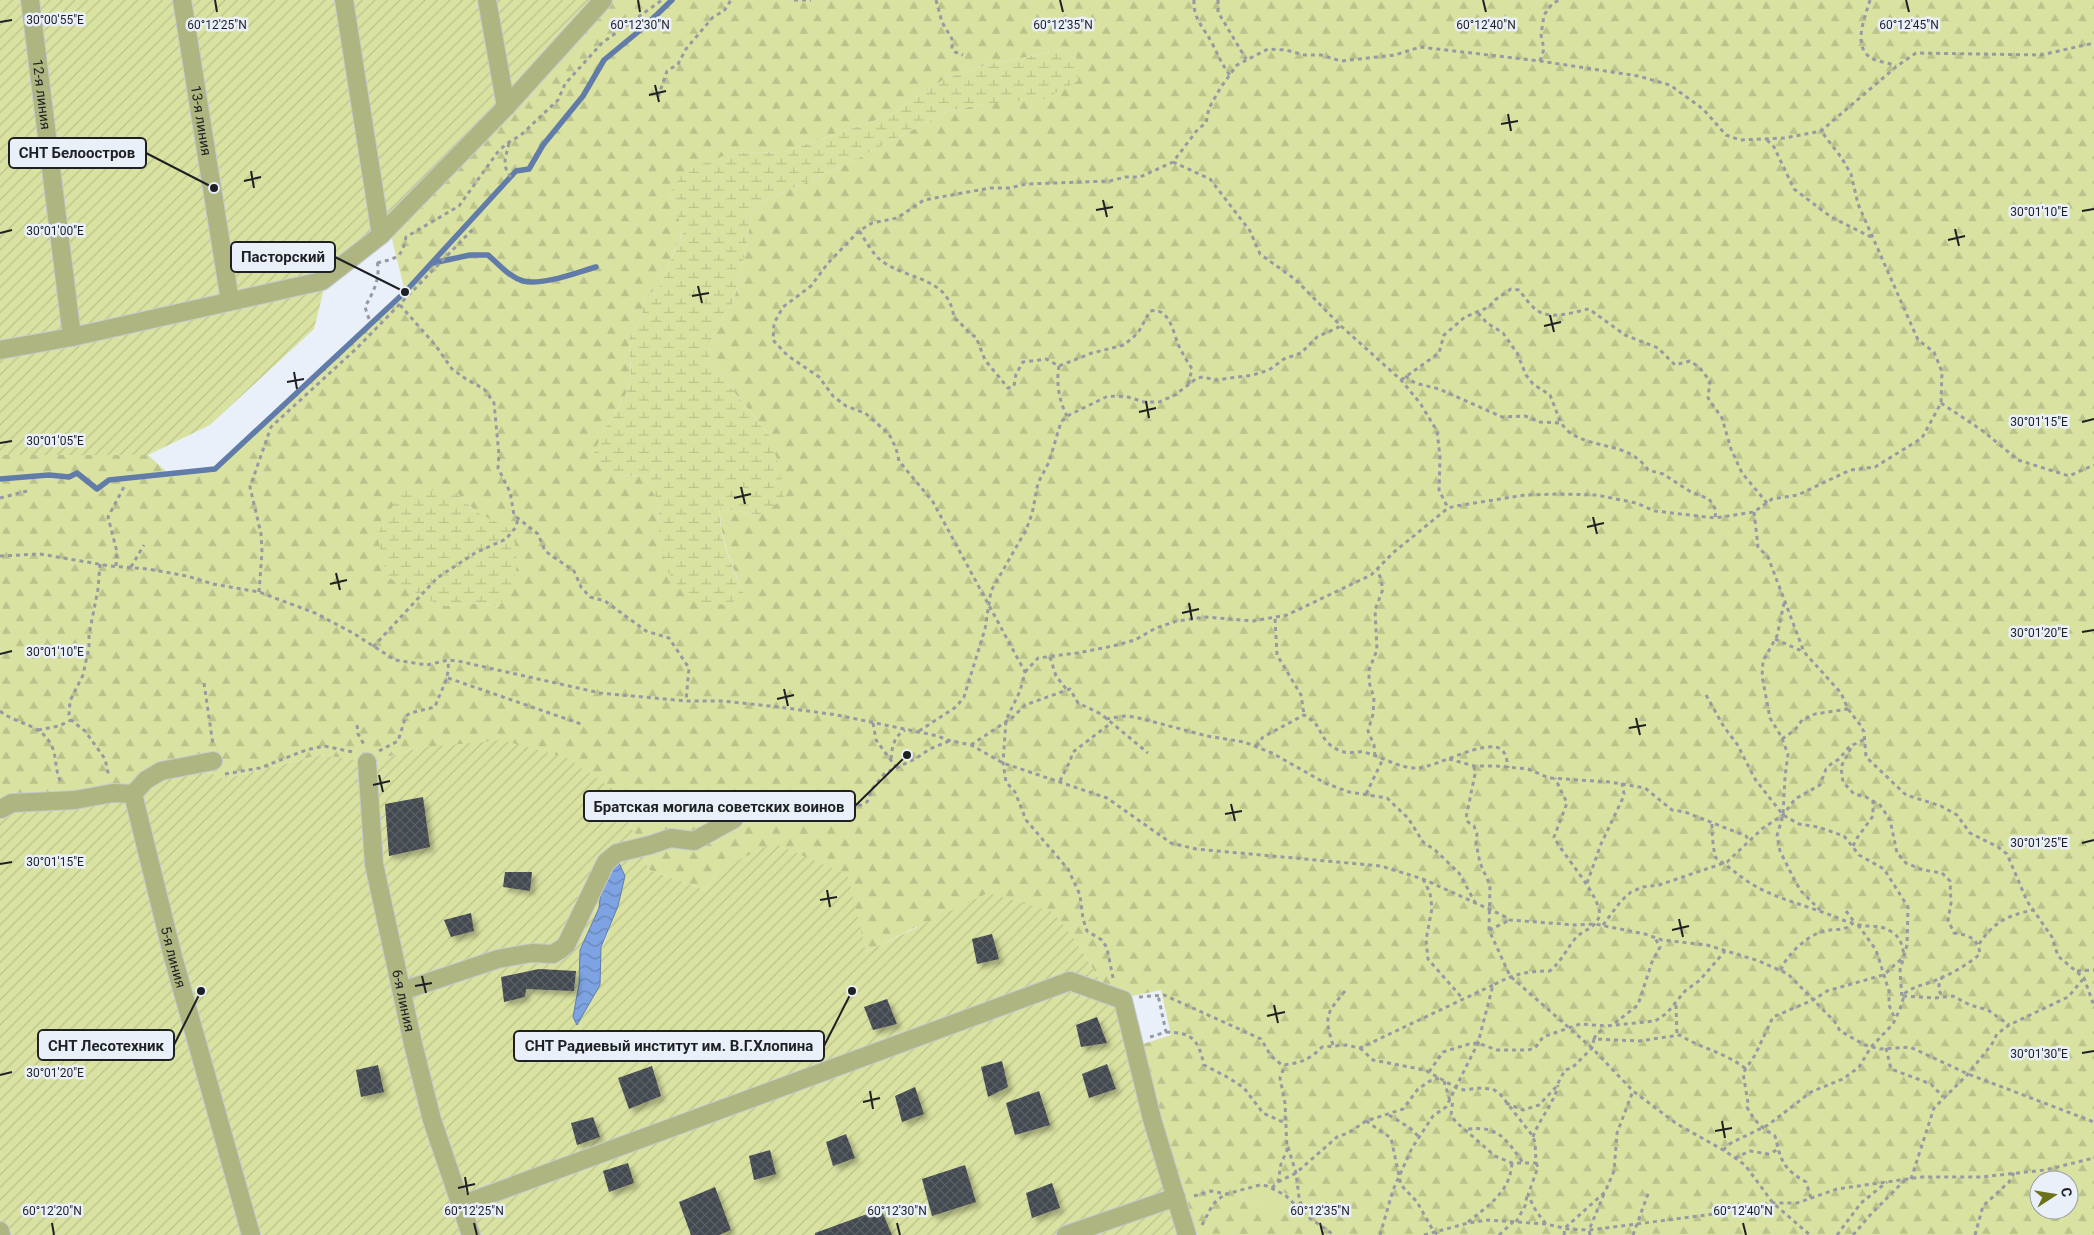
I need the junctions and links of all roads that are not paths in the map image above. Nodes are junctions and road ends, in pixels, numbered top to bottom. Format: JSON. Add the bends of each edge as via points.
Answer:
{"nodes":[{"id":1,"x":30,"y":0,"type":"edge"},
{"id":2,"x":182,"y":0,"type":"edge"},
{"id":3,"x":344,"y":0,"type":"edge"},
{"id":4,"x":487,"y":0,"type":"edge"},
{"id":5,"x":603,"y":0,"type":"edge"},
{"id":6,"x":506,"y":107,"type":"junction"},
{"id":7,"x":381,"y":235,"type":"junction"},
{"id":8,"x":230,"y":301,"type":"junction"},
{"id":9,"x":72,"y":337,"type":"junction"},
{"id":10,"x":0,"y":350,"type":"edge"},
{"id":11,"x":367,"y":756,"type":"road end"},
{"id":12,"x":213,"y":761,"type":"road end"},
{"id":13,"x":133,"y":794,"type":"junction"},
{"id":14,"x":1,"y":809,"type":"dead end"},
{"id":15,"x":734,"y":819,"type":"road end"},
{"id":16,"x":402,"y":991,"type":"junction"},
{"id":17,"x":1176,"y":1197,"type":"junction"},
{"id":18,"x":461,"y":1205,"type":"junction"},
{"id":19,"x":0,"y":1231,"type":"edge"},
{"id":20,"x":1187,"y":1234,"type":"edge"},
{"id":21,"x":1,"y":1235,"type":"edge"},
{"id":22,"x":251,"y":1235,"type":"edge"},
{"id":23,"x":471,"y":1235,"type":"edge"},
{"id":24,"x":1066,"y":1235,"type":"edge"}],
"edges":[{"from":1,"to":9,"type":"street","name":"12-я линия"},
{"from":2,"to":8,"type":"street","name":"13-я линия"},
{"from":3,"to":7,"type":"street"},
{"from":4,"to":6,"type":"street"},
{"from":5,"to":6,"type":"street"},
{"from":6,"to":7,"type":"street"},
{"from":7,"to":8,"type":"street","via":[[322,281]]},
{"from":8,"to":9,"type":"street"},
{"from":9,"to":10,"type":"street"},
{"from":11,"to":16,"type":"street","name":"6-я линия","via":[[374,864]]},
{"from":12,"to":13,"type":"street","via":[[160,771]]},
{"from":13,"to":14,"type":"street","via":[[113,792],[75,800],[12,803]]},
{"from":13,"to":22,"type":"street","name":"5-я линия","via":[[173,957]]},
{"from":15,"to":16,"type":"street","via":[[694,841],[671,838],[617,853],[606,862],[566,945],[553,954],[532,953],[498,959]]},
{"from":16,"to":18,"type":"street","name":"6-я линия","via":[[432,1120]]},
{"from":17,"to":18,"type":"street","via":[[1152,1119],[1122,1000],[1070,981]]},
{"from":17,"to":20,"type":"street"},
{"from":17,"to":24,"type":"street"},
{"from":18,"to":23,"type":"street","name":"6-я линия"},
{"from":19,"to":21,"type":"street"}]}
